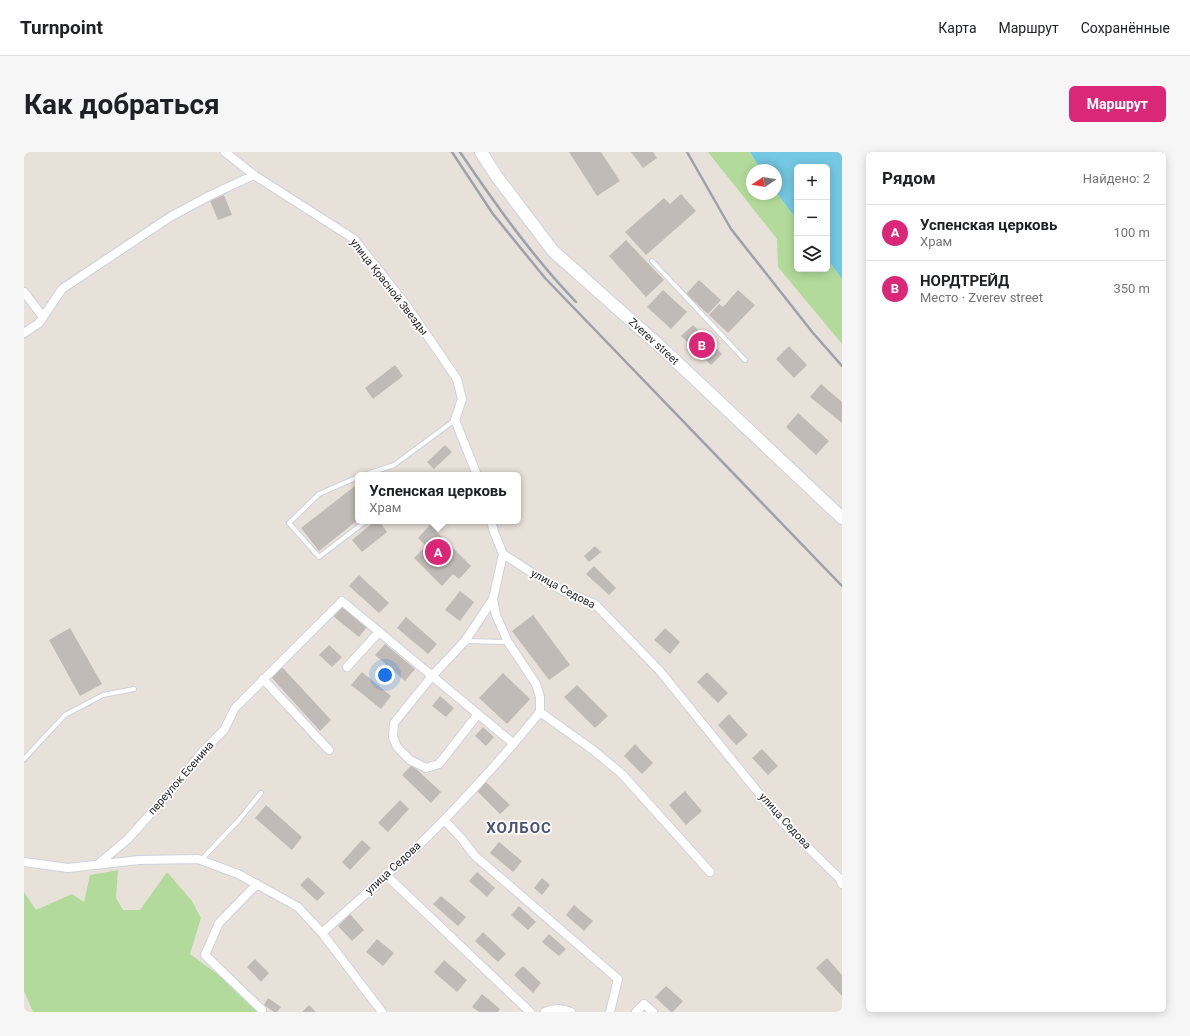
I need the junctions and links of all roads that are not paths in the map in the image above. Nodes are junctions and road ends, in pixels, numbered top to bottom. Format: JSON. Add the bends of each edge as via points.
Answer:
{"nodes":[{"id":1,"x":225,"y":152,"type":"edge"},
{"id":2,"x":481,"y":152,"type":"edge"},
{"id":3,"x":254,"y":175,"type":"junction"},
{"id":4,"x":652,"y":261,"type":"dead end"},
{"id":5,"x":24,"y":292,"type":"edge"},
{"id":6,"x":43,"y":317,"type":"junction"},
{"id":7,"x":24,"y":333,"type":"edge"},
{"id":8,"x":745,"y":360,"type":"dead end"},
{"id":9,"x":455,"y":420,"type":"junction"},
{"id":10,"x":373,"y":472,"type":"edge"},
{"id":11,"x":476,"y":472,"type":"edge"},
{"id":12,"x":355,"y":478,"type":"edge"},
{"id":13,"x":842,"y":518,"type":"edge"},
{"id":14,"x":362,"y":524,"type":"edge"},
{"id":15,"x":492,"y":524,"type":"edge"},
{"id":16,"x":503,"y":554,"type":"junction"},
{"id":17,"x":493,"y":599,"type":"junction"},
{"id":18,"x":379,"y":632,"type":"junction"},
{"id":19,"x":465,"y":641,"type":"junction"},
{"id":20,"x":508,"y":642,"type":"junction"},
{"id":21,"x":347,"y":667,"type":"dead end"},
{"id":22,"x":432,"y":676,"type":"junction"},
{"id":23,"x":264,"y":679,"type":"junction"},
{"id":24,"x":134,"y":689,"type":"dead end"},
{"id":25,"x":540,"y":712,"type":"junction"},
{"id":26,"x":478,"y":714,"type":"junction"},
{"id":27,"x":514,"y":744,"type":"junction"},
{"id":28,"x":328,"y":750,"type":"dead end"},
{"id":29,"x":24,"y":759,"type":"edge"},
{"id":30,"x":261,"y":793,"type":"dead end"},
{"id":31,"x":444,"y":820,"type":"junction"},
{"id":32,"x":202,"y":860,"type":"junction"},
{"id":33,"x":24,"y":862,"type":"edge"},
{"id":34,"x":97,"y":865,"type":"junction"},
{"id":35,"x":710,"y":872,"type":"dead end"},
{"id":36,"x":386,"y":875,"type":"junction"},
{"id":37,"x":257,"y":884,"type":"junction"},
{"id":38,"x":842,"y":884,"type":"edge"},
{"id":39,"x":322,"y":933,"type":"junction"},
{"id":40,"x":262,"y":1010,"type":"dead end"},
{"id":41,"x":382,"y":1012,"type":"edge"},
{"id":42,"x":530,"y":1012,"type":"edge"},
{"id":43,"x":545,"y":1012,"type":"edge"},
{"id":44,"x":571,"y":1012,"type":"edge"},
{"id":45,"x":610,"y":1012,"type":"edge"},
{"id":46,"x":636,"y":1012,"type":"edge"},
{"id":47,"x":653,"y":1012,"type":"edge"}],
"edges":[{"from":1,"to":3,"type":"street","name":"улица Красной Звезды"},
{"from":2,"to":13,"type":"main road","name":"Zverev street","via":[[554,251],[663,349]]},
{"from":3,"to":6,"type":"street","via":[[170,217],[62,289]]},
{"from":3,"to":9,"type":"street","name":"улица Красной Звезды","via":[[354,239],[407,306],[457,379],[462,399]]},
{"from":4,"to":8,"type":"lane"},
{"from":5,"to":6,"type":"street"},
{"from":6,"to":7,"type":"street","via":[[39,323]]},
{"from":9,"to":10,"type":"lane","via":[[394,465]]},
{"from":9,"to":11,"type":"street"},
{"from":12,"to":14,"type":"lane","via":[[320,494],[289,523],[319,557]]},
{"from":15,"to":16,"type":"street"},
{"from":16,"to":17,"type":"street"},
{"from":16,"to":38,"type":"street","name":"улица Седова","via":[[559,589],[594,604],[659,670],[783,822]]},
{"from":17,"to":19,"type":"street"},
{"from":17,"to":20,"type":"street","via":[[496,615]]},
{"from":18,"to":21,"type":"street"},
{"from":18,"to":22,"type":"street"},
{"from":18,"to":23,"type":"street","name":"переулок Есенина","via":[[342,601]]},
{"from":19,"to":20,"type":"lane"},
{"from":19,"to":22,"type":"street"},
{"from":20,"to":25,"type":"street","via":[[536,684]]},
{"from":22,"to":26,"type":"street"},
{"from":22,"to":26,"type":"street","via":[[394,723],[393,737],[410,760],[426,768],[440,764]]},
{"from":23,"to":28,"type":"street"},
{"from":23,"to":34,"type":"street","name":"переулок Есенина","via":[[235,708],[224,730],[128,839]]},
{"from":24,"to":29,"type":"lane","via":[[103,695],[65,715]]},
{"from":25,"to":27,"type":"street","name":"улица Седова"},
{"from":25,"to":35,"type":"street","via":[[622,774]]},
{"from":26,"to":27,"type":"street"},
{"from":27,"to":31,"type":"street","name":"улица Седова"},
{"from":30,"to":32,"type":"lane"},
{"from":31,"to":36,"type":"street","name":"улица Седова"},
{"from":31,"to":45,"type":"street","via":[[474,855],[618,979]]},
{"from":32,"to":34,"type":"street","via":[[139,860]]},
{"from":32,"to":37,"type":"street"},
{"from":33,"to":34,"type":"street","via":[[68,868]]},
{"from":36,"to":39,"type":"street","name":"улица Седова"},
{"from":36,"to":42,"type":"street"},
{"from":37,"to":39,"type":"street","via":[[298,907]]},
{"from":37,"to":40,"type":"street","via":[[219,923],[205,955]]},
{"from":39,"to":41,"type":"street"},
{"from":43,"to":44,"type":"street","via":[[564,1009]]},
{"from":46,"to":47,"type":"street","via":[[644,1004]]}]}
